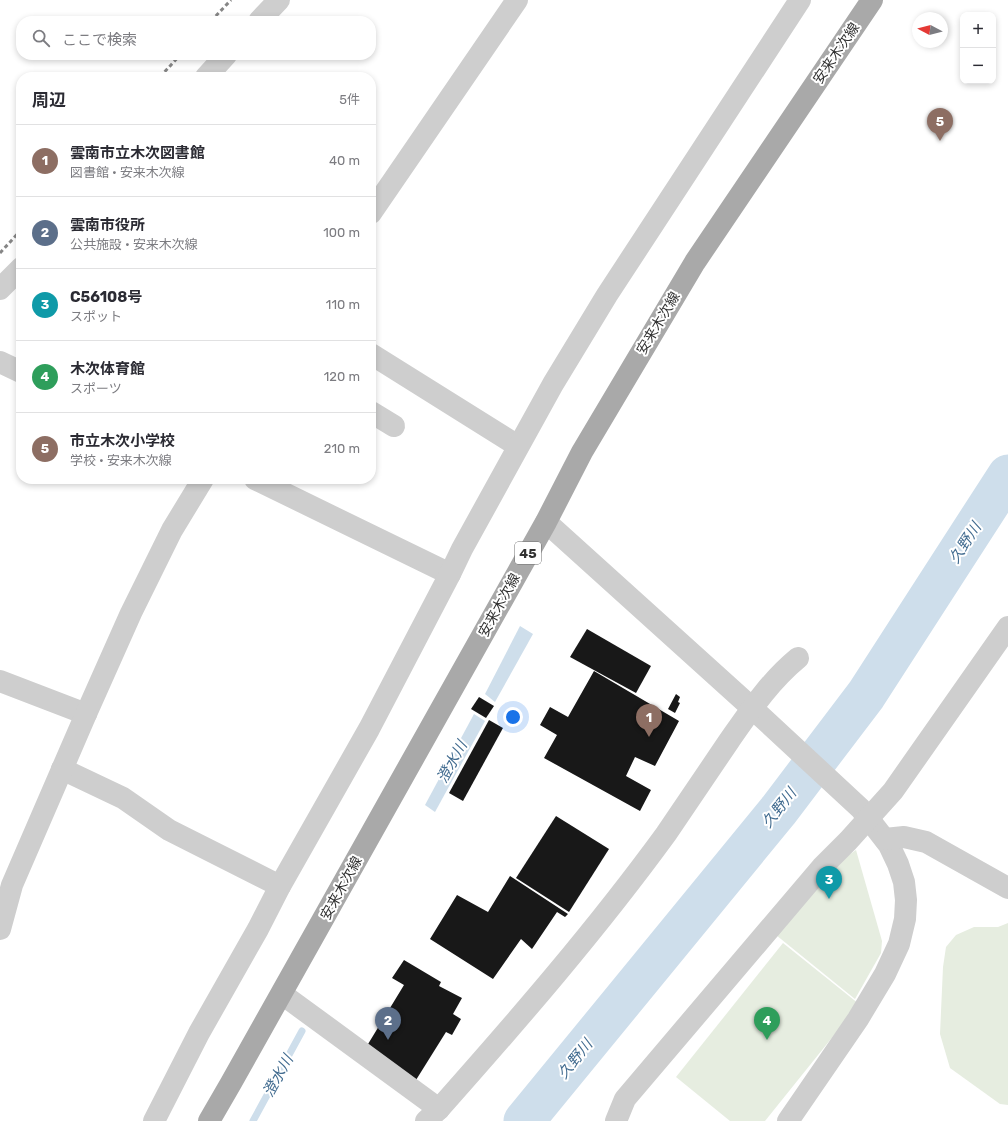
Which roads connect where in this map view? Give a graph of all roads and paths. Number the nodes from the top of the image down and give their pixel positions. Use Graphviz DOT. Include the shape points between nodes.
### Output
graph roads {
  1 [pos="279,0"];
  2 [pos="517,0"];
  3 [pos="800,0"];
  4 [pos="872,0"];
  5 [pos="264,16"];
  6 [pos="221,60"];
  7 [pos="211,72"];
  8 [pos="376,207"];
  9 [pos="16,273"];
  10 [pos="0,289"];
  11 [pos="376,357"];
  12 [pos="0,362"];
  13 [pos="16,370"];
  14 [pos="376,415"];
  15 [pos="394,426"];
  16 [pos="518,446"];
  17 [pos="200,484"];
  18 [pos="265,484"];
  19 [pos="546,522"];
  20 [pos="450,574"];
  21 [pos="1008,628"];
  22 [pos="798,658"];
  23 [pos="0,681"];
  24 [pos="756,713"];
  25 [pos="86,714"];
  26 [pos="62,769"];
  27 [pos="865,814"];
  28 [pos="885,839"];
  29 [pos="280,886"];
  30 [pos="1008,888"];
  31 [pos="0,929"];
  32 [pos="282,994"];
  33 [pos="432,1115"];
  34 [pos="154,1121"];
  35 [pos="209,1121"];
  36 [pos="616,1121"];
  37 [pos="788,1121"];
  1 -- 5 [label="street"];
  2 -- 8 [label="street"];
  3 -- 16 [label="street" via="607,295"];
  4 -- 19 [label="main road, 安来木次線 / 45" via="695,262 582,452"];
  6 -- 7 [label="street"];
  9 -- 10 [label="street"];
  11 -- 16 [label="street"];
  12 -- 13 [label="street"];
  14 -- 15 [label="street"];
  16 -- 20 [label="street"];
  17 -- 25 [label="street" via="172,530"];
  18 -- 20 [label="street"];
  19 -- 24 [label="street"];
  19 -- 32 [label="main road, 安来木次線 / 45"];
  20 -- 29 [label="street" via="369,729"];
  21 -- 27 [label="street" via="893,791"];
  22 -- 24 [label="street" via="782,672"];
  23 -- 25 [label="street"];
  24 -- 27 [label="street"];
  24 -- 33 [label="street" via="579,947"];
  25 -- 26 [label="street"];
  26 -- 29 [label="street" via="123,798 169,830"];
  26 -- 31 [label="street" via="12,885"];
  27 -- 28 [label="street"];
  27 -- 36 [label="street" via="625,1099"];
  28 -- 30 [label="street" via="904,837 926,842"];
  28 -- 37 [label="street" via="898,864 906,894 905,919 899,944 885,974 858,1019"];
  29 -- 34 [label="street"];
  32 -- 33 [label="street"];
  32 -- 35 [label="main road, 安来木次線 / 45"];
}
